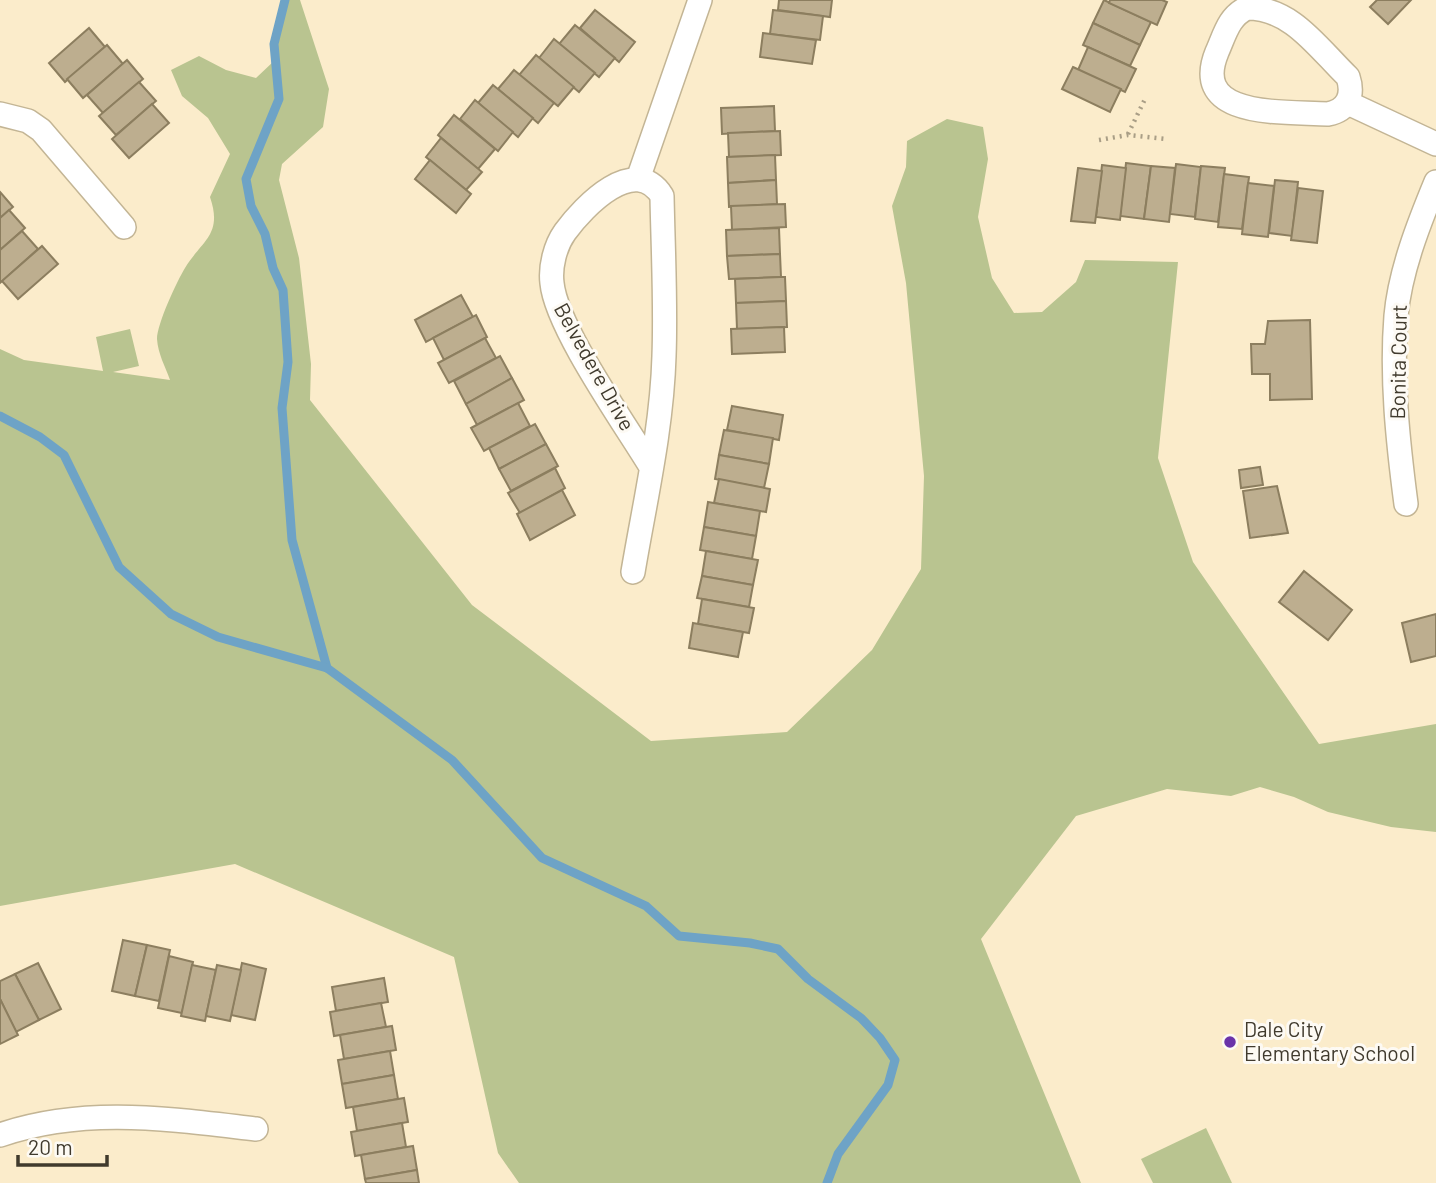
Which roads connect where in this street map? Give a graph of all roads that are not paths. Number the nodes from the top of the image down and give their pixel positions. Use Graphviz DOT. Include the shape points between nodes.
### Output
graph roads {
  1 [pos="700,0"];
  2 [pos="1348,103"];
  3 [pos="0,114"];
  4 [pos="1436,144"];
  5 [pos="638,179"];
  6 [pos="1436,182"];
  7 [pos="124,227"];
  8 [pos="650,467"];
  9 [pos="1406,504"];
  10 [pos="633,572"];
  11 [pos="256,1129"];
  12 [pos="0,1135"];
  1 -- 5 [label="street"];
  2 -- 2 [label="street" via="1352,89 1348,76 1282,14 1247,8 1231,20 1210,78 1234,105 1328,114"];
  2 -- 4 [label="street"];
  3 -- 7 [label="street" via="28,121 41,130"];
  5 -- 8 [label="street, Belvedere Drive" via="657,188 662,196 664,356"];
  5 -- 8 [label="street, Belvedere Drive" via="611,187 564,233 554,256 551,281 562,319"];
  6 -- 9 [label="street, Bonita Court" via="1396,315 1395,394"];
  8 -- 10 [label="street, Belvedere Drive"];
  11 -- 12 [label="street" via="104,1115 54,1120"];
}
